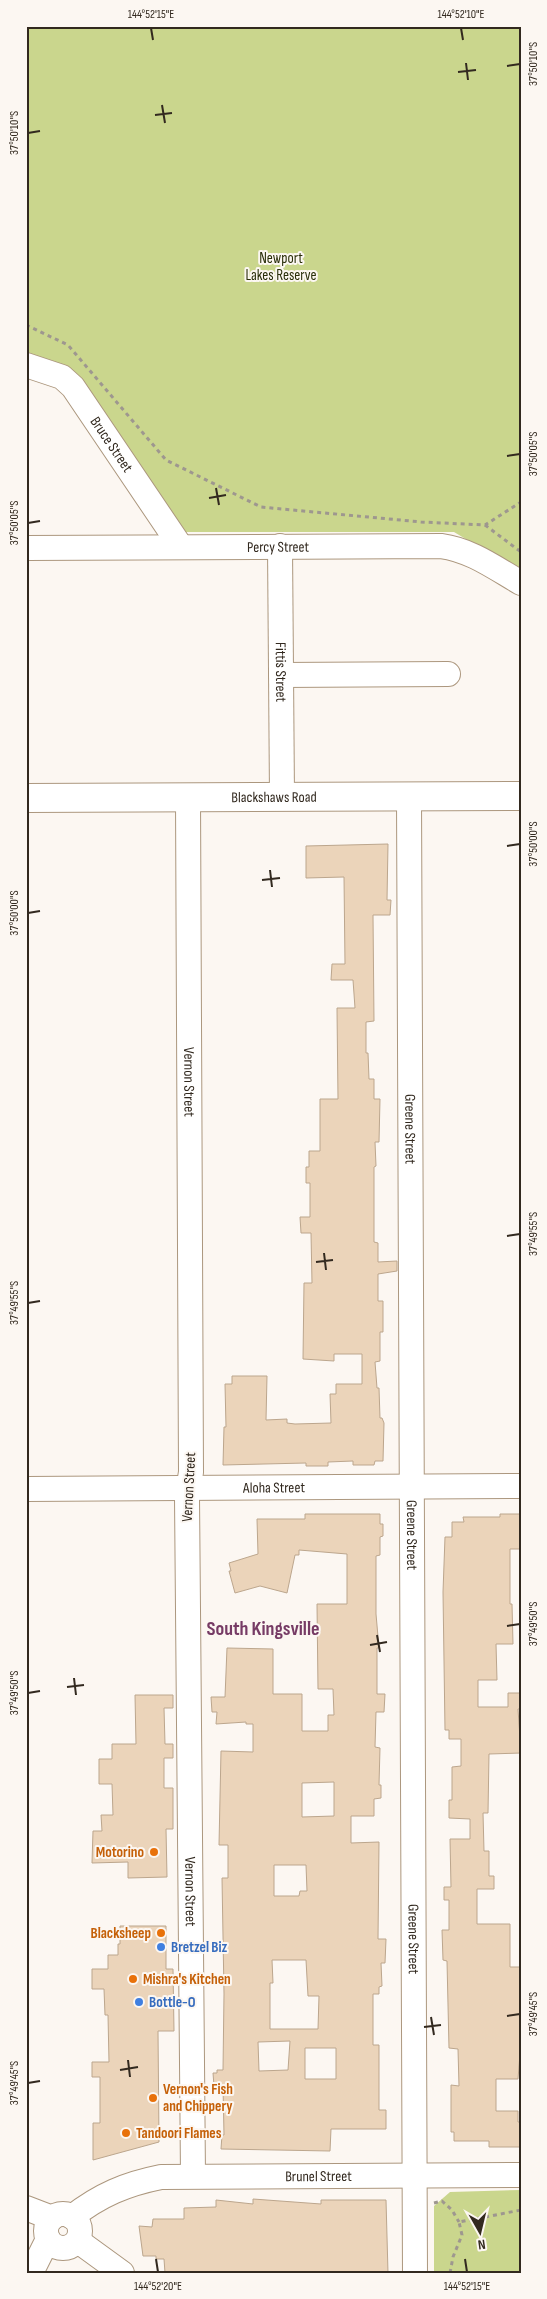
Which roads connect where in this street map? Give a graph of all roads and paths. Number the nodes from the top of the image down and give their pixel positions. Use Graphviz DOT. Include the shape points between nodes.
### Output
graph roads {
  1 [pos="26,326"];
  2 [pos="26,365"];
  3 [pos="521,502"];
  4 [pos="485,525"];
  5 [pos="280,546"];
  6 [pos="181,547"];
  7 [pos="26,548"];
  8 [pos="521,552"];
  9 [pos="521,583"];
  10 [pos="448,674"];
  11 [pos="281,675"];
  12 [pos="521,796"];
  13 [pos="282,797"];
  14 [pos="409,797"];
  15 [pos="26,798"];
  16 [pos="188,798"];
  17 [pos="412,1486"];
  18 [pos="521,1486"];
  19 [pos="188,1487"];
  20 [pos="26,1489"];
  21 [pos="415,2175"];
  22 [pos="521,2175"];
  23 [pos="193,2176"];
  24 [pos="442,2201"];
  25 [pos="28,2209"];
  26 [pos="521,2210"];
  27 [pos="459,2222"];
  28 [pos="62,2232"];
  29 [pos="32,2271"];
  30 [pos="122,2273"];
  31 [pos="415,2273"];
  32 [pos="450,2273"];
  1 -- 4 [label="path" via="68,345 166,460 261,507"];
  2 -- 6 [label="street, Bruce Street" via="62,377 74,386"];
  3 -- 4 [label="path"];
  4 -- 8 [label="path"];
  5 -- 6 [label="street, Percy Street"];
  5 -- 9 [label="street, Percy Street" via="456,548"];
  5 -- 11 [label="street, Fittis Street"];
  6 -- 7 [label="street, Percy Street"];
  10 -- 11 [label="street"];
  11 -- 13 [label="street, Fittis Street"];
  12 -- 14 [label="main road, Blackshaws Road"];
  13 -- 14 [label="main road, Blackshaws Road"];
  13 -- 16 [label="main road, Blackshaws Road"];
  14 -- 17 [label="street, Greene Street"];
  15 -- 16 [label="main road, Blackshaws Road"];
  16 -- 19 [label="street, Vernon Street" via="191,1452"];
  17 -- 18 [label="street, Aloha Street"];
  17 -- 19 [label="street, Aloha Street"];
  17 -- 21 [label="street, Greene Street"];
  19 -- 20 [label="street, Aloha Street"];
  19 -- 23 [label="street, Vernon Street"];
  21 -- 22 [label="street, Brunel Street"];
  21 -- 23 [label="street, Brunel Street"];
  21 -- 31 [label="street, Greene Street"];
  23 -- 28 [label="street, Brunel Street" via="137,2182 94,2200"];
  24 -- 27 [label="path"];
  25 -- 28 [label="street"];
  26 -- 27 [label="path"];
  27 -- 32 [label="path" via="462,2235"];
  28 -- 29 [label="street"];
  28 -- 30 [label="street"];
}
